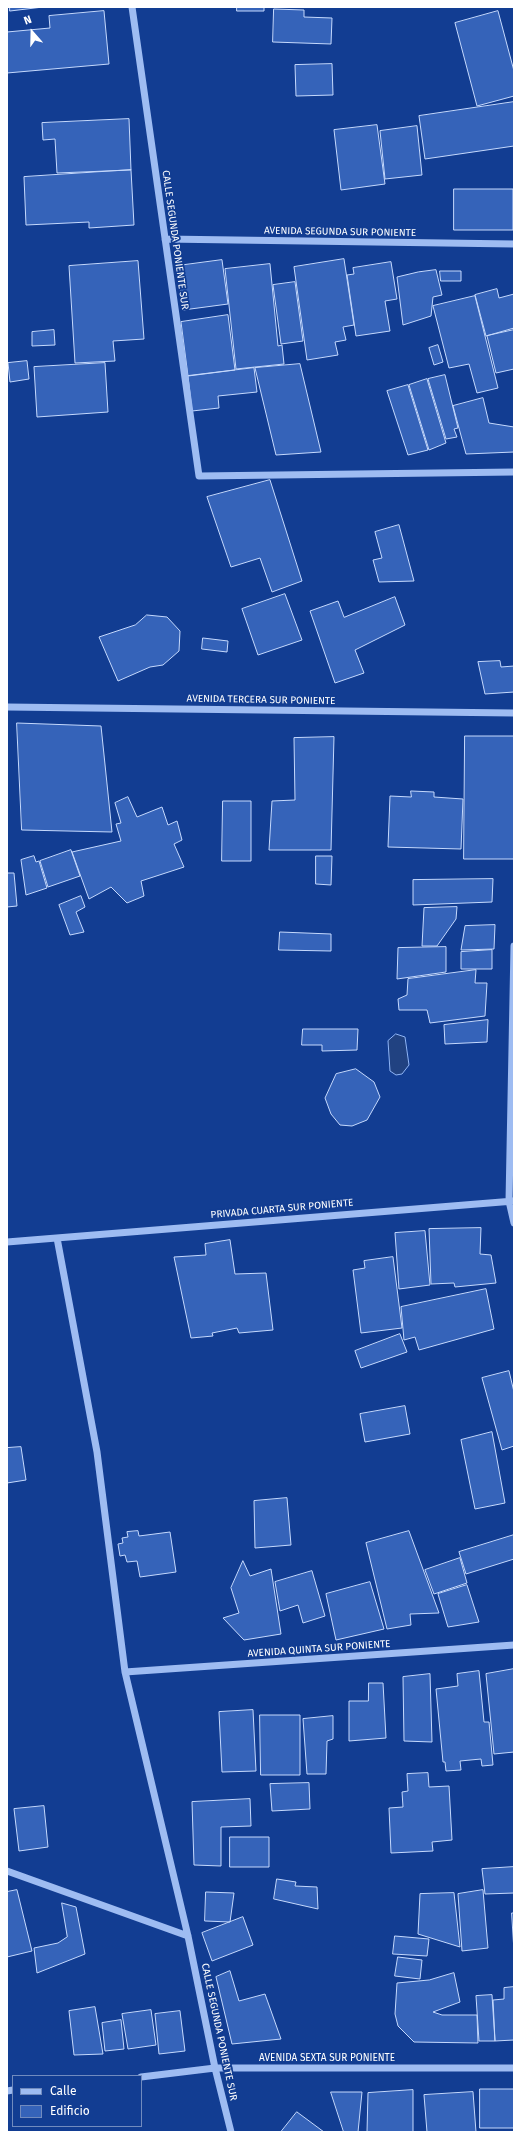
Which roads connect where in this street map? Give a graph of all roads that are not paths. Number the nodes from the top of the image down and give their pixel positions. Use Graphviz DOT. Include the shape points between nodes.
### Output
graph roads {
  1 [pos="132,7"];
  2 [pos="165,239"];
  3 [pos="514,244"];
  4 [pos="514,472"];
  5 [pos="7,707"];
  6 [pos="514,713"];
  7 [pos="514,946"];
  8 [pos="512,1201"];
  9 [pos="514,1223"];
  10 [pos="57,1238"];
  11 [pos="7,1242"];
  12 [pos="514,1645"];
  13 [pos="125,1672"];
  14 [pos="7,1871"];
  15 [pos="188,1936"];
  16 [pos="216,2068"];
  17 [pos="514,2068"];
  18 [pos="142,2076"];
  19 [pos="231,2132"];
  1 -- 2 [label="street, CALLE SEGUNDA PONIENTE SUR"];
  2 -- 3 [label="street, AVENIDA SEGUNDA SUR PONIENTE"];
  2 -- 4 [label="street, CALLE SEGUNDA PONIENTE SUR" via="199,476"];
  5 -- 6 [label="street, AVENIDA TERCERA SUR PONIENTE"];
  7 -- 8 [label="street"];
  8 -- 9 [label="street"];
  8 -- 10 [label="street, PRIVADA CUARTA SUR PONIENTE"];
  10 -- 11 [label="street, PRIVADA CUARTA SUR PONIENTE"];
  10 -- 13 [label="street, CALLE SEGUNDA PONIENTE SUR" via="97,1452"];
  12 -- 13 [label="street, AVENIDA QUINTA SUR PONIENTE"];
  13 -- 15 [label="street, CALLE SEGUNDA PONIENTE SUR"];
  14 -- 15 [label="street"];
  15 -- 16 [label="street, CALLE SEGUNDA PONIENTE SUR"];
  16 -- 17 [label="street, AVENIDA SEXTA SUR PONIENTE"];
  16 -- 18 [label="street, AVENIDA SEXTA SUR PONIENTE"];
  16 -- 19 [label="street, CALLE SEGUNDA PONIENTE SUR"];
}
